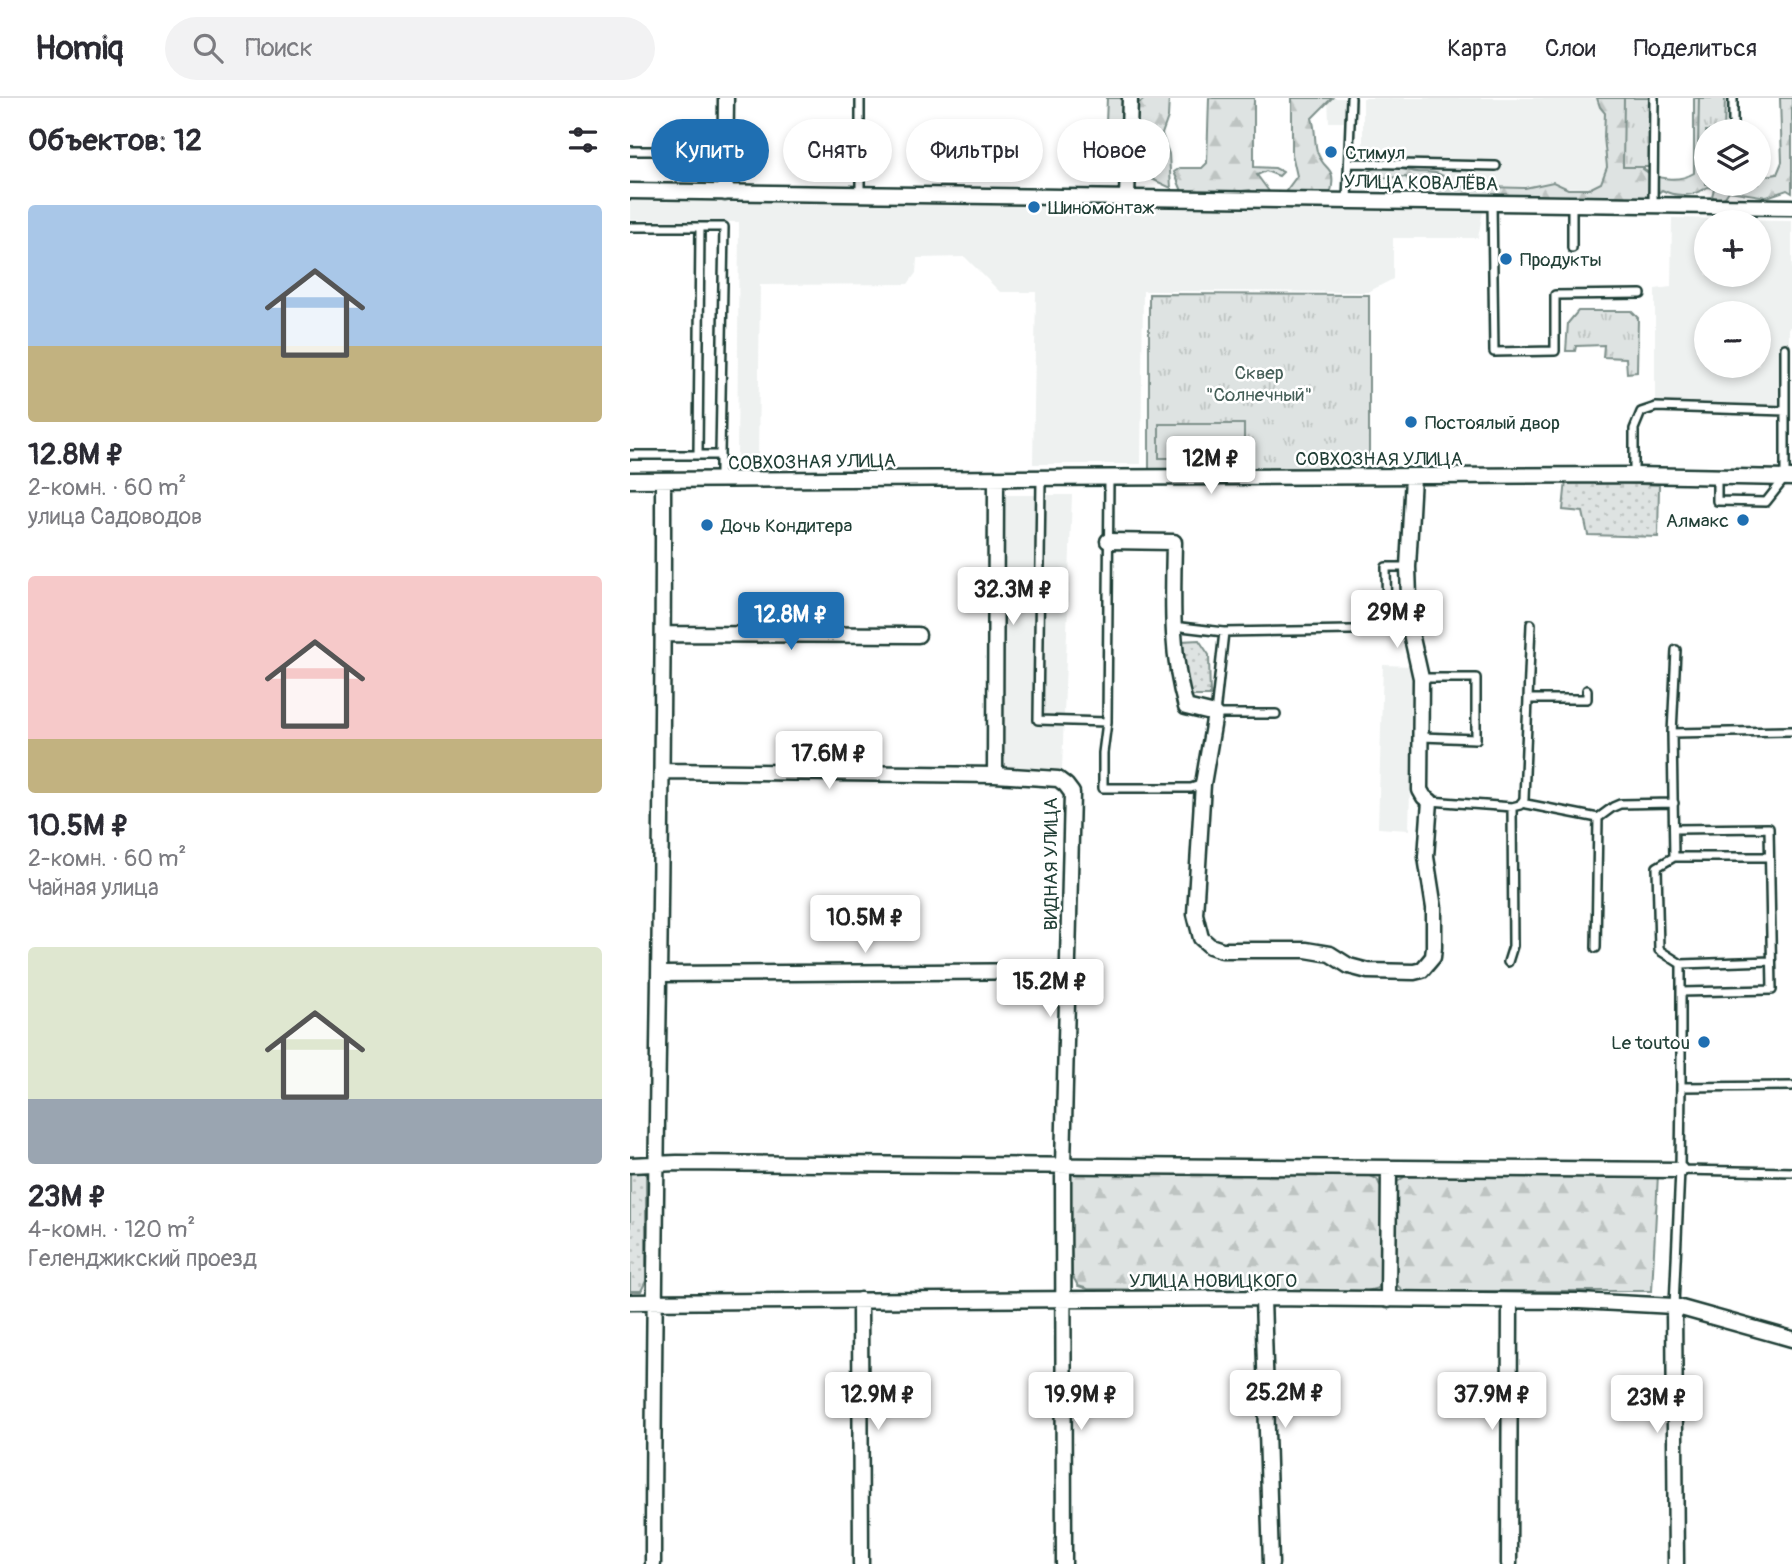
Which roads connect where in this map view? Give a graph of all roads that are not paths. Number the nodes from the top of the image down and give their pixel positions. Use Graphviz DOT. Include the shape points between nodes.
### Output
graph roads {
  1 [pos="726,98"];
  2 [pos="860,98"];
  3 [pos="1130,98"];
  4 [pos="1351,98"];
  5 [pos="1654,98"];
  6 [pos="1733,98"];
  7 [pos="726,119"];
  8 [pos="1732,119"];
  9 [pos="630,151"];
  10 [pos="651,151"];
  11 [pos="1350,163"];
  12 [pos="1496,166"];
  13 [pos="725,182"];
  14 [pos="630,191"];
  15 [pos="725,193"];
  16 [pos="860,195"];
  17 [pos="1127,198"];
  18 [pos="1347,200"];
  19 [pos="1492,202"];
  20 [pos="1572,204"];
  21 [pos="1653,205"];
  22 [pos="1792,207"];
  23 [pos="630,227"];
  24 [pos="700,227"];
  25 [pos="1572,248"];
  26 [pos="1641,294"];
  27 [pos="1785,348"];
  28 [pos="1785,411"];
  29 [pos="630,455"];
  30 [pos="698,455"];
  31 [pos="720,455"];
  32 [pos="1634,475"];
  33 [pos="1717,477"];
  34 [pos="1413,478"];
  35 [pos="1789,478"];
  36 [pos="996,479"];
  37 [pos="1109,479"];
  38 [pos="630,480"];
  39 [pos="1041,480"];
  40 [pos="663,481"];
  41 [pos="720,481"];
  42 [pos="1108,541"];
  43 [pos="1408,567"];
  44 [pos="1531,624"];
  45 [pos="1172,626"];
  46 [pos="1387,629"];
  47 [pos="1410,629"];
  48 [pos="1224,632"];
  49 [pos="665,634"];
  50 [pos="918,635"];
  51 [pos="1676,650"];
  52 [pos="1421,678"];
  53 [pos="1587,690"];
  54 [pos="1529,699"];
  55 [pos="1215,714"];
  56 [pos="1276,714"];
  57 [pos="1107,722"];
  58 [pos="1792,731"];
  59 [pos="1672,733"];
  60 [pos="1420,737"];
  61 [pos="663,771"];
  62 [pos="995,775"];
  63 [pos="1203,784"];
  64 [pos="1430,801"];
  65 [pos="1521,803"];
  66 [pos="1674,803"];
  67 [pos="1512,807"];
  68 [pos="1598,818"];
  69 [pos="1674,829"];
  70 [pos="1674,857"];
  71 [pos="1769,857"];
  72 [pos="1596,948"];
  73 [pos="1771,961"];
  74 [pos="1508,962"];
  75 [pos="1681,964"];
  76 [pos="1069,971"];
  77 [pos="661,974"];
  78 [pos="1681,992"];
  79 [pos="1681,1082"];
  80 [pos="1792,1086"];
  81 [pos="656,1164"];
  82 [pos="630,1165"];
  83 [pos="1063,1166"];
  84 [pos="1389,1168"];
  85 [pos="1680,1170"];
  86 [pos="1792,1172"];
  87 [pos="1263,1298"];
  88 [pos="860,1300"];
  89 [pos="1064,1300"];
  90 [pos="1388,1300"];
  91 [pos="1510,1301"];
  92 [pos="630,1302"];
  93 [pos="653,1302"];
  94 [pos="1674,1306"];
  95 [pos="1792,1339"];
  96 [pos="653,1564"];
  97 [pos="861,1564"];
  98 [pos="1064,1564"];
  99 [pos="1271,1564"];
  100 [pos="1509,1564"];
  101 [pos="1676,1564"];
  1 -- 7 [label="street"];
  2 -- 16 [label="lane"];
  3 -- 17 [label="street"];
  4 -- 11 [label="lane"];
  5 -- 21 [label="lane"];
  6 -- 8 [label="lane"];
  9 -- 10 [label="lane"];
  11 -- 12 [label="lane"];
  11 -- 18 [label="lane"];
  13 -- 15 [label="street"];
  14 -- 15 [label="street, УЛИЦА КОВАЛЁВА"];
  15 -- 16 [label="street, УЛИЦА КОВАЛЁВА"];
  16 -- 17 [label="street, УЛИЦА КОВАЛЁВА"];
  17 -- 18 [label="street, УЛИЦА КОВАЛЁВА"];
  18 -- 19 [label="street, УЛИЦА КОВАЛЁВА"];
  19 -- 20 [label="street, УЛИЦА КОВАЛЁВА"];
  19 -- 26 [label="lane" via="1494,352 1556,351 1555,295"];
  20 -- 21 [label="street, УЛИЦА КОВАЛЁВА"];
  20 -- 25 [label="lane"];
  21 -- 22 [label="street, УЛИЦА КОВАЛЁВА"];
  23 -- 24 [label="lane"];
  24 -- 30 [label="lane"];
  24 -- 31 [label="lane" via="724,226"];
  27 -- 28 [label="lane"];
  28 -- 32 [label="lane" via="1656,407 1641,412 1634,429"];
  28 -- 35 [label="lane"];
  29 -- 30 [label="lane"];
  30 -- 31 [label="lane"];
  31 -- 41 [label="lane"];
  32 -- 33 [label="street, СОВХОЗНАЯ УЛИЦА"];
  32 -- 34 [label="street, СОВХОЗНАЯ УЛИЦА"];
  33 -- 35 [label="street, СОВХОЗНАЯ УЛИЦА"];
  33 -- 35 [label="lane" via="1717,501 1766,502"];
  34 -- 37 [label="street, СОВХОЗНАЯ УЛИЦА"];
  34 -- 43 [label="street"];
  36 -- 39 [label="street, СОВХОЗНАЯ УЛИЦА"];
  36 -- 41 [label="street, СОВХОЗНАЯ УЛИЦА"];
  36 -- 62 [label="street"];
  37 -- 39 [label="street, СОВХОЗНАЯ УЛИЦА"];
  37 -- 42 [label="lane"];
  38 -- 40 [label="street, СОВХОЗНАЯ УЛИЦА"];
  39 -- 57 [label="lane" via="1038,720"];
  40 -- 41 [label="street, СОВХОЗНАЯ УЛИЦА"];
  40 -- 49 [label="street"];
  42 -- 45 [label="street" via="1174,542"];
  42 -- 57 [label="lane"];
  43 -- 46 [label="lane" via="1386,567"];
  43 -- 47 [label="street"];
  44 -- 54 [label="lane"];
  45 -- 48 [label="lane"];
  45 -- 55 [label="street" via="1186,707"];
  46 -- 47 [label="lane"];
  46 -- 48 [label="lane"];
  47 -- 52 [label="street"];
  48 -- 55 [label="lane"];
  49 -- 50 [label="street"];
  49 -- 61 [label="street"];
  51 -- 59 [label="lane"];
  52 -- 60 [label="street"];
  52 -- 60 [label="lane" via="1476,678 1476,739"];
  53 -- 54 [label="lane" via="1587,699"];
  54 -- 65 [label="lane" via="1526,792"];
  55 -- 56 [label="lane"];
  55 -- 63 [label="street"];
  57 -- 63 [label="lane" via="1103,788 1191,788"];
  58 -- 59 [label="lane"];
  59 -- 66 [label="lane"];
  60 -- 64 [label="street" via="1420,790"];
  61 -- 62 [label="street, ВИДНАЯ УЛИЦА"];
  61 -- 77 [label="street"];
  62 -- 76 [label="street, ВИДНАЯ УЛИЦА" via="1058,779 1072,793"];
  63 -- 64 [label="street" via="1195,914 1201,938 1222,950 1330,954 1368,971 1414,972 1433,957 1434,908 1426,856"];
  64 -- 67 [label="lane"];
  65 -- 67 [label="lane"];
  65 -- 68 [label="lane"];
  66 -- 68 [label="lane" via="1620,804"];
  66 -- 69 [label="lane"];
  67 -- 74 [label="lane" via="1513,946"];
  68 -- 72 [label="lane"];
  69 -- 70 [label="lane"];
  69 -- 71 [label="lane" via="1769,828"];
  70 -- 71 [label="lane"];
  70 -- 75 [label="lane" via="1657,867 1659,950"];
  71 -- 73 [label="lane"];
  73 -- 75 [label="lane"];
  73 -- 78 [label="lane" via="1772,990"];
  75 -- 78 [label="lane"];
  76 -- 77 [label="street"];
  76 -- 83 [label="street, ВИДНАЯ УЛИЦА"];
  77 -- 81 [label="street"];
  78 -- 79 [label="lane"];
  79 -- 80 [label="lane" via="1681,1087"];
  79 -- 85 [label="lane"];
  81 -- 82 [label="street"];
  81 -- 83 [label="street"];
  81 -- 93 [label="street"];
  83 -- 84 [label="street"];
  83 -- 89 [label="street, ВИДНАЯ УЛИЦА"];
  84 -- 85 [label="street"];
  84 -- 90 [label="street"];
  85 -- 86 [label="lane"];
  85 -- 94 [label="lane"];
  87 -- 89 [label="street, УЛИЦА НОВИЦКОГО"];
  87 -- 90 [label="street, УЛИЦА НОВИЦКОГО"];
  87 -- 99 [label="street"];
  88 -- 89 [label="street, УЛИЦА НОВИЦКОГО"];
  88 -- 93 [label="street, УЛИЦА НОВИЦКОГО"];
  88 -- 97 [label="street"];
  89 -- 98 [label="street, ВИДНАЯ УЛИЦА"];
  90 -- 91 [label="street, УЛИЦА НОВИЦКОГО"];
  91 -- 94 [label="street, УЛИЦА НОВИЦКОГО"];
  91 -- 100 [label="street"];
  92 -- 93 [label="street, УЛИЦА НОВИЦКОГО"];
  93 -- 96 [label="street"];
  94 -- 95 [label="street, УЛИЦА НОВИЦКОГО"];
  94 -- 101 [label="street"];
}
